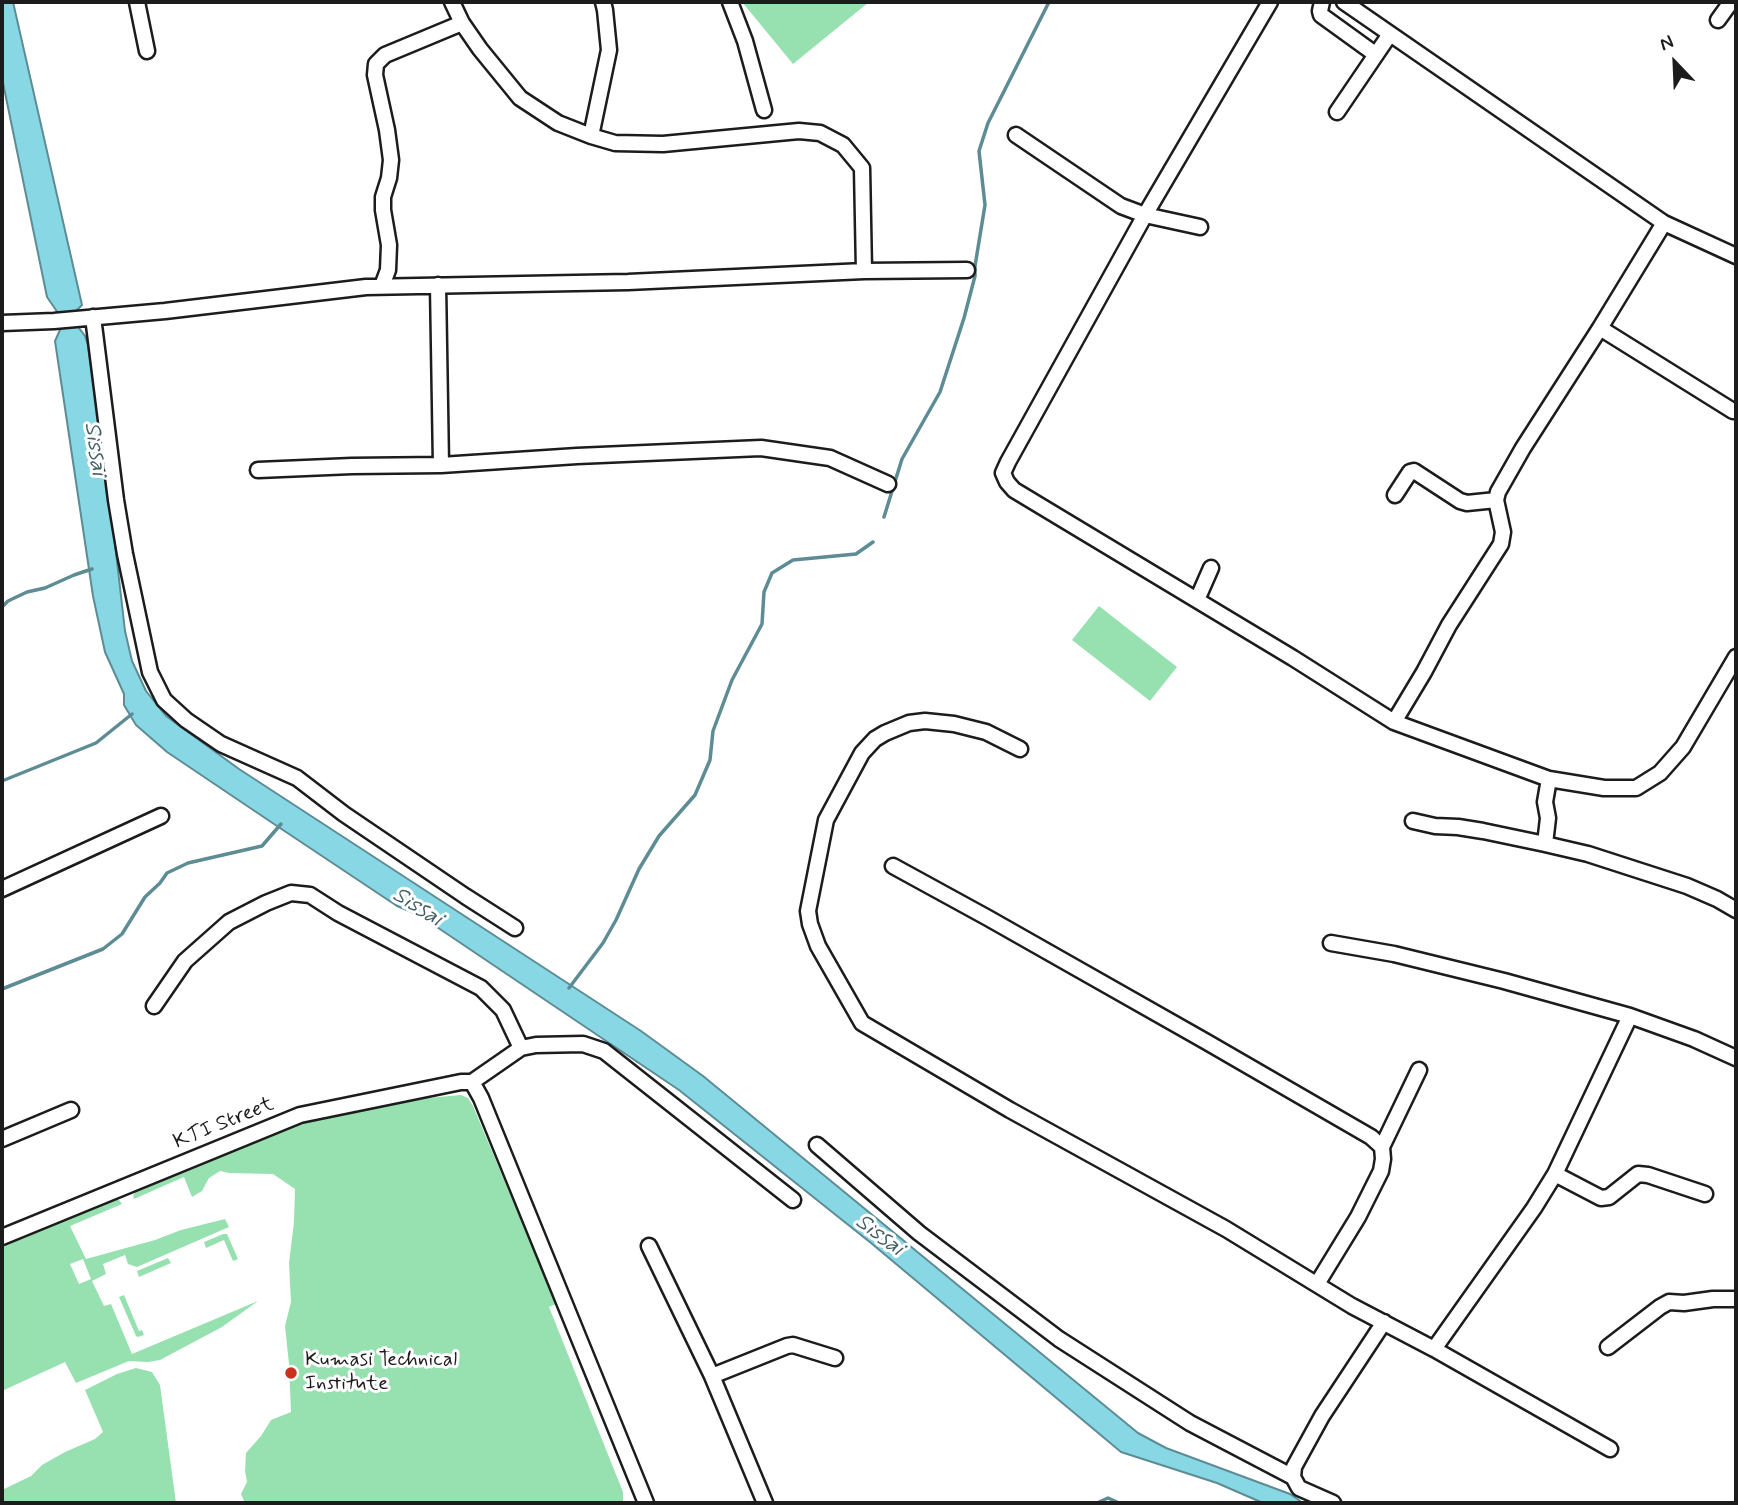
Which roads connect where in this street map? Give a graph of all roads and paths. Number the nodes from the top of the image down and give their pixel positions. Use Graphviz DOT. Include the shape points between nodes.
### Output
graph roads {
  1 [pos="137,2"];
  2 [pos="452,2"];
  3 [pos="603,2"];
  4 [pos="730,2"];
  5 [pos="1270,2"];
  6 [pos="1322,2"];
  7 [pos="1344,2"];
  8 [pos="1731,2"];
  9 [pos="1718,20"];
  10 [pos="462,23"];
  11 [pos="1390,34"];
  12 [pos="147,51"];
  13 [pos="1375,54"];
  14 [pos="764,110"];
  15 [pos="1337,112"];
  16 [pos="1016,135"];
  17 [pos="591,136"];
  18 [pos="1145,215"];
  19 [pos="1664,223"];
  20 [pos="1200,227"];
  21 [pos="1736,256"];
  22 [pos="967,270"];
  23 [pos="864,271"];
  24 [pos="438,285"];
  25 [pos="382,286"];
  26 [pos="90,317"];
  27 [pos="2,323"];
  28 [pos="1600,328"];
  29 [pos="1733,411"];
  30 [pos="441,465"];
  31 [pos="258,470"];
  32 [pos="888,484"];
  33 [pos="1395,495"];
  34 [pos="1496,500"];
  35 [pos="1211,568"];
  36 [pos="1197,600"];
  37 [pos="1736,657"];
  38 [pos="1394,722"];
  39 [pos="1020,749"];
  40 [pos="1549,779"];
  41 [pos="161,816"];
  42 [pos="1413,821"];
  43 [pos="1545,844"];
  44 [pos="893,866"];
  45 [pos="2,889"];
  46 [pos="1736,910"];
  47 [pos="515,928"];
  48 [pos="1331,943"];
  49 [pos="154,1006"];
  50 [pos="1630,1016"];
  51 [pos="521,1048"];
  52 [pos="1736,1058"];
  53 [pos="1419,1070"];
  54 [pos="472,1082"];
  55 [pos="71,1110"];
  56 [pos="2,1139"];
  57 [pos="817,1145"];
  58 [pos="1382,1147"];
  59 [pos="1555,1174"];
  60 [pos="1705,1194"];
  61 [pos="793,1200"];
  62 [pos="2,1237"];
  63 [pos="649,1246"];
  64 [pos="1317,1284"];
  65 [pos="1736,1299"];
  66 [pos="1384,1322"];
  67 [pos="1608,1347"];
  68 [pos="1434,1349"];
  69 [pos="835,1358"];
  70 [pos="712,1376"];
  71 [pos="1610,1449"];
  72 [pos="1293,1477"];
  73 [pos="646,1503"];
  74 [pos="765,1503"];
  75 [pos="1333,1503"];
  1 -- 12 [label="street"];
  2 -- 10 [label="street"];
  3 -- 17 [label="street" via="609,50"];
  4 -- 14 [label="street"];
  5 -- 18 [label="street"];
  6 -- 13 [label="street" via="1321,15"];
  7 -- 11 [label="street"];
  8 -- 9 [label="street"];
  10 -- 17 [label="street" via="520,98 558,123"];
  10 -- 25 [label="street" via="385,55 376,64 391,160 383,197 388,270"];
  11 -- 13 [label="street"];
  11 -- 19 [label="street"];
  13 -- 15 [label="street"];
  16 -- 18 [label="street" via="1121,206"];
  17 -- 23 [label="street" via="615,143 663,144 820,133 843,145 862,168"];
  18 -- 20 [label="street"];
  18 -- 36 [label="street" via="1003,473 1014,490"];
  19 -- 21 [label="street"];
  19 -- 28 [label="street"];
  22 -- 23 [label="street"];
  23 -- 24 [label="street"];
  24 -- 25 [label="street"];
  24 -- 30 [label="street"];
  25 -- 26 [label="street"];
  26 -- 27 [label="street"];
  26 -- 47 [label="street" via="125,554 150,672 164,700 221,744 297,778"];
  28 -- 29 [label="street"];
  28 -- 34 [label="street" via="1522,448"];
  30 -- 31 [label="street"];
  30 -- 32 [label="street" via="761,448 830,458"];
  33 -- 34 [label="street" via="1414,471 1467,503"];
  34 -- 38 [label="street" via="1501,544"];
  35 -- 36 [label="street"];
  36 -- 38 [label="street"];
  37 -- 40 [label="street" via="1683,747 1660,773 1636,788"];
  38 -- 40 [label="street"];
  39 -- 64 [label="street" via="986,732 925,721 909,723 875,739 862,753 826,820 808,911 818,946 867,1027"];
  40 -- 43 [label="street"];
  41 -- 45 [label="street"];
  42 -- 43 [label="street"];
  43 -- 46 [label="street" via="1687,886"];
  44 -- 58 [label="street" via="1205,1041"];
  48 -- 50 [label="street" via="1394,954"];
  49 -- 51 [label="street" via="185,961 229,922 291,893 310,895 481,988 503,1010"];
  50 -- 52 [label="street"];
  50 -- 59 [label="street"];
  51 -- 54 [label="street"];
  51 -- 61 [label="street" via="583,1044 604,1051"];
  53 -- 58 [label="street"];
  54 -- 62 [label="street, KTI Street" via="300,1115"];
  54 -- 73 [label="street"];
  55 -- 56 [label="street"];
  57 -- 72 [label="street" via="919,1233 1059,1339 1190,1423"];
  58 -- 64 [label="street" via="1381,1171"];
  59 -- 60 [label="street" via="1601,1198 1609,1197 1638,1174"];
  59 -- 68 [label="street"];
  63 -- 70 [label="street"];
  64 -- 66 [label="street"];
  65 -- 67 [label="street" via="1669,1303"];
  66 -- 68 [label="street"];
  66 -- 72 [label="street" via="1322,1416"];
  68 -- 71 [label="street"];
  69 -- 70 [label="street" via="793,1345"];
  70 -- 74 [label="street"];
  72 -- 75 [label="street" via="1299,1488"];
}
